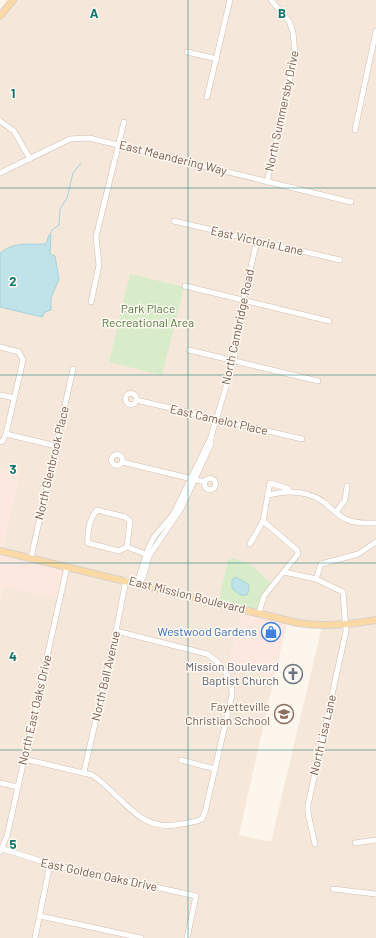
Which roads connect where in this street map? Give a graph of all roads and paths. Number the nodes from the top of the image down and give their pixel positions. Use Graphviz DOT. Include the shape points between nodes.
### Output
graph roads {
  1 [pos="13,0"];
  2 [pos="230,0"];
  3 [pos="271,0"];
  4 [pos="0,16"];
  5 [pos="376,31"];
  6 [pos="187,52"];
  7 [pos="217,59"];
  8 [pos="208,97"];
  9 [pos="0,122"];
  10 [pos="124,122"];
  11 [pos="356,130"];
  12 [pos="118,145"];
  13 [pos="30,159"];
  14 [pos="0,173"];
  15 [pos="267,182"];
  16 [pos="351,202"];
  17 [pos="174,221"];
  18 [pos="257,240"];
  19 [pos="340,260"];
  20 [pos="184,286"];
  21 [pos="243,300"];
  22 [pos="90,302"];
  23 [pos="329,321"];
  24 [pos="0,346"];
  25 [pos="189,350"];
  26 [pos="234,360"];
  27 [pos="73,369"];
  28 [pos="318,381"];
  29 [pos="0,395"];
  30 [pos="14,398"];
  31 [pos="136,400"];
  32 [pos="217,419"];
  33 [pos="6,434"];
  34 [pos="302,439"];
  35 [pos="0,442"];
  36 [pos="56,446"];
  37 [pos="122,462"];
  38 [pos="193,480"];
  39 [pos="205,482"];
  40 [pos="347,486"];
  41 [pos="292,491"];
  42 [pos="268,495"];
  43 [pos="336,512"];
  44 [pos="263,521"];
  45 [pos="376,523"];
  46 [pos="376,542"];
  47 [pos="250,544"];
  48 [pos="127,547"];
  49 [pos="0,551"];
  50 [pos="148,555"];
  51 [pos="30,558"];
  52 [pos="67,566"];
  53 [pos="284,572"];
  54 [pos="316,578"];
  55 [pos="126,580"];
  56 [pos="139,583"];
  57 [pos="259,613"];
  58 [pos="376,620"];
  59 [pos="347,625"];
  60 [pos="116,631"];
  61 [pos="24,759"];
  62 [pos="181,760"];
  63 [pos="215,769"];
  64 [pos="84,772"];
  65 [pos="0,783"];
  66 [pos="18,787"];
  67 [pos="376,834"];
  68 [pos="376,840"];
  69 [pos="355,843"];
  70 [pos="315,844"];
  71 [pos="1,850"];
  72 [pos="50,864"];
  73 [pos="333,889"];
  74 [pos="376,894"];
  75 [pos="40,916"];
  76 [pos="35,938"];
  77 [pos="141,938"];
  78 [pos="187,938"];
  1 -- 4 [label="main road"];
  2 -- 7 [label="street"];
  3 -- 15 [label="street, North Summersby Drive" via="289,21 293,32 295,55"];
  5 -- 11 [label="street"];
  6 -- 7 [label="street"];
  7 -- 8 [label="street"];
  9 -- 13 [label="street" via="14,130"];
  10 -- 12 [label="street"];
  12 -- 13 [label="street, East Meandering Way" via="89,138 70,140"];
  12 -- 15 [label="street, East Meandering Way"];
  12 -- 22 [label="street" via="96,237 99,265"];
  13 -- 14 [label="street, East Meandering Way"];
  15 -- 16 [label="street, East Meandering Way"];
  17 -- 18 [label="street, East Victoria Lane"];
  18 -- 19 [label="street, East Victoria Lane"];
  18 -- 21 [label="street, North Cambridge Road"];
  20 -- 21 [label="street"];
  21 -- 23 [label="street"];
  21 -- 26 [label="street, North Cambridge Road"];
  24 -- 30 [label="street" via="16,350 23,360"];
  25 -- 26 [label="street"];
  26 -- 28 [label="street"];
  26 -- 32 [label="street, North Cambridge Road"];
  27 -- 36 [label="street, North Glenbrook Place"];
  29 -- 30 [label="street"];
  30 -- 33 [label="street"];
  31 -- 32 [label="street, East Camelot Place"];
  32 -- 34 [label="street, East Camelot Place"];
  32 -- 38 [label="street, North Cambridge Road" via="211,444"];
  33 -- 35 [label="street"];
  33 -- 36 [label="street"];
  36 -- 51 [label="street, North Glenbrook Place"];
  37 -- 38 [label="street"];
  38 -- 39 [label="street"];
  38 -- 50 [label="street, North Cambridge Road" via="182,507"];
  40 -- 43 [label="street" via="345,500"];
  41 -- 42 [label="street"];
  41 -- 42 [label="street" via="270,483"];
  41 -- 43 [label="street" via="319,499"];
  42 -- 44 [label="street"];
  43 -- 45 [label="street" via="352,522"];
  44 -- 47 [label="street"];
  44 -- 53 [label="street" via="298,552"];
  46 -- 54 [label="street" via="358,554 321,564"];
  48 -- 48 [label="street" via="119,551 88,543 87,535 92,515 97,510 125,517 130,521"];
  48 -- 50 [label="street"];
  49 -- 51 [label="main road, East Mission Boulevard"];
  50 -- 56 [label="street, North Cambridge Road" via="143,578"];
  51 -- 52 [label="main road, East Mission Boulevard"];
  52 -- 55 [label="main road, East Mission Boulevard"];
  52 -- 61 [label="street, North East Oaks Drive"];
  53 -- 54 [label="street"];
  53 -- 57 [label="street" via="264,596"];
  54 -- 59 [label="street, North Lisa Lane" via="343,592"];
  55 -- 56 [label="main road, East Mission Boulevard"];
  55 -- 60 [label="street, North Ball Avenue"];
  56 -- 57 [label="main road, East Mission Boulevard"];
  57 -- 59 [label="main road, East Mission Boulevard" via="308,624"];
  58 -- 59 [label="main road, East Mission Boulevard"];
  59 -- 70 [label="street, North Lisa Lane" via="308,805"];
  60 -- 63 [label="street" via="207,654 221,666 230,679 232,690"];
  60 -- 64 [label="street, North Ball Avenue"];
  61 -- 64 [label="street"];
  61 -- 66 [label="street, North East Oaks Drive"];
  62 -- 63 [label="street"];
  63 -- 64 [label="street" via="204,815 199,820 170,827 158,825 128,808 99,780"];
  65 -- 66 [label="street"];
  66 -- 71 [label="street, North East Oaks Drive"];
  67 -- 68 [label="street"];
  68 -- 69 [label="street"];
  71 -- 72 [label="street, East Golden Oaks Drive"];
  72 -- 75 [label="street"];
  72 -- 78 [label="street, East Golden Oaks Drive" via="196,896"];
  73 -- 74 [label="street"];
  75 -- 76 [label="street"];
  75 -- 77 [label="street"];
}
